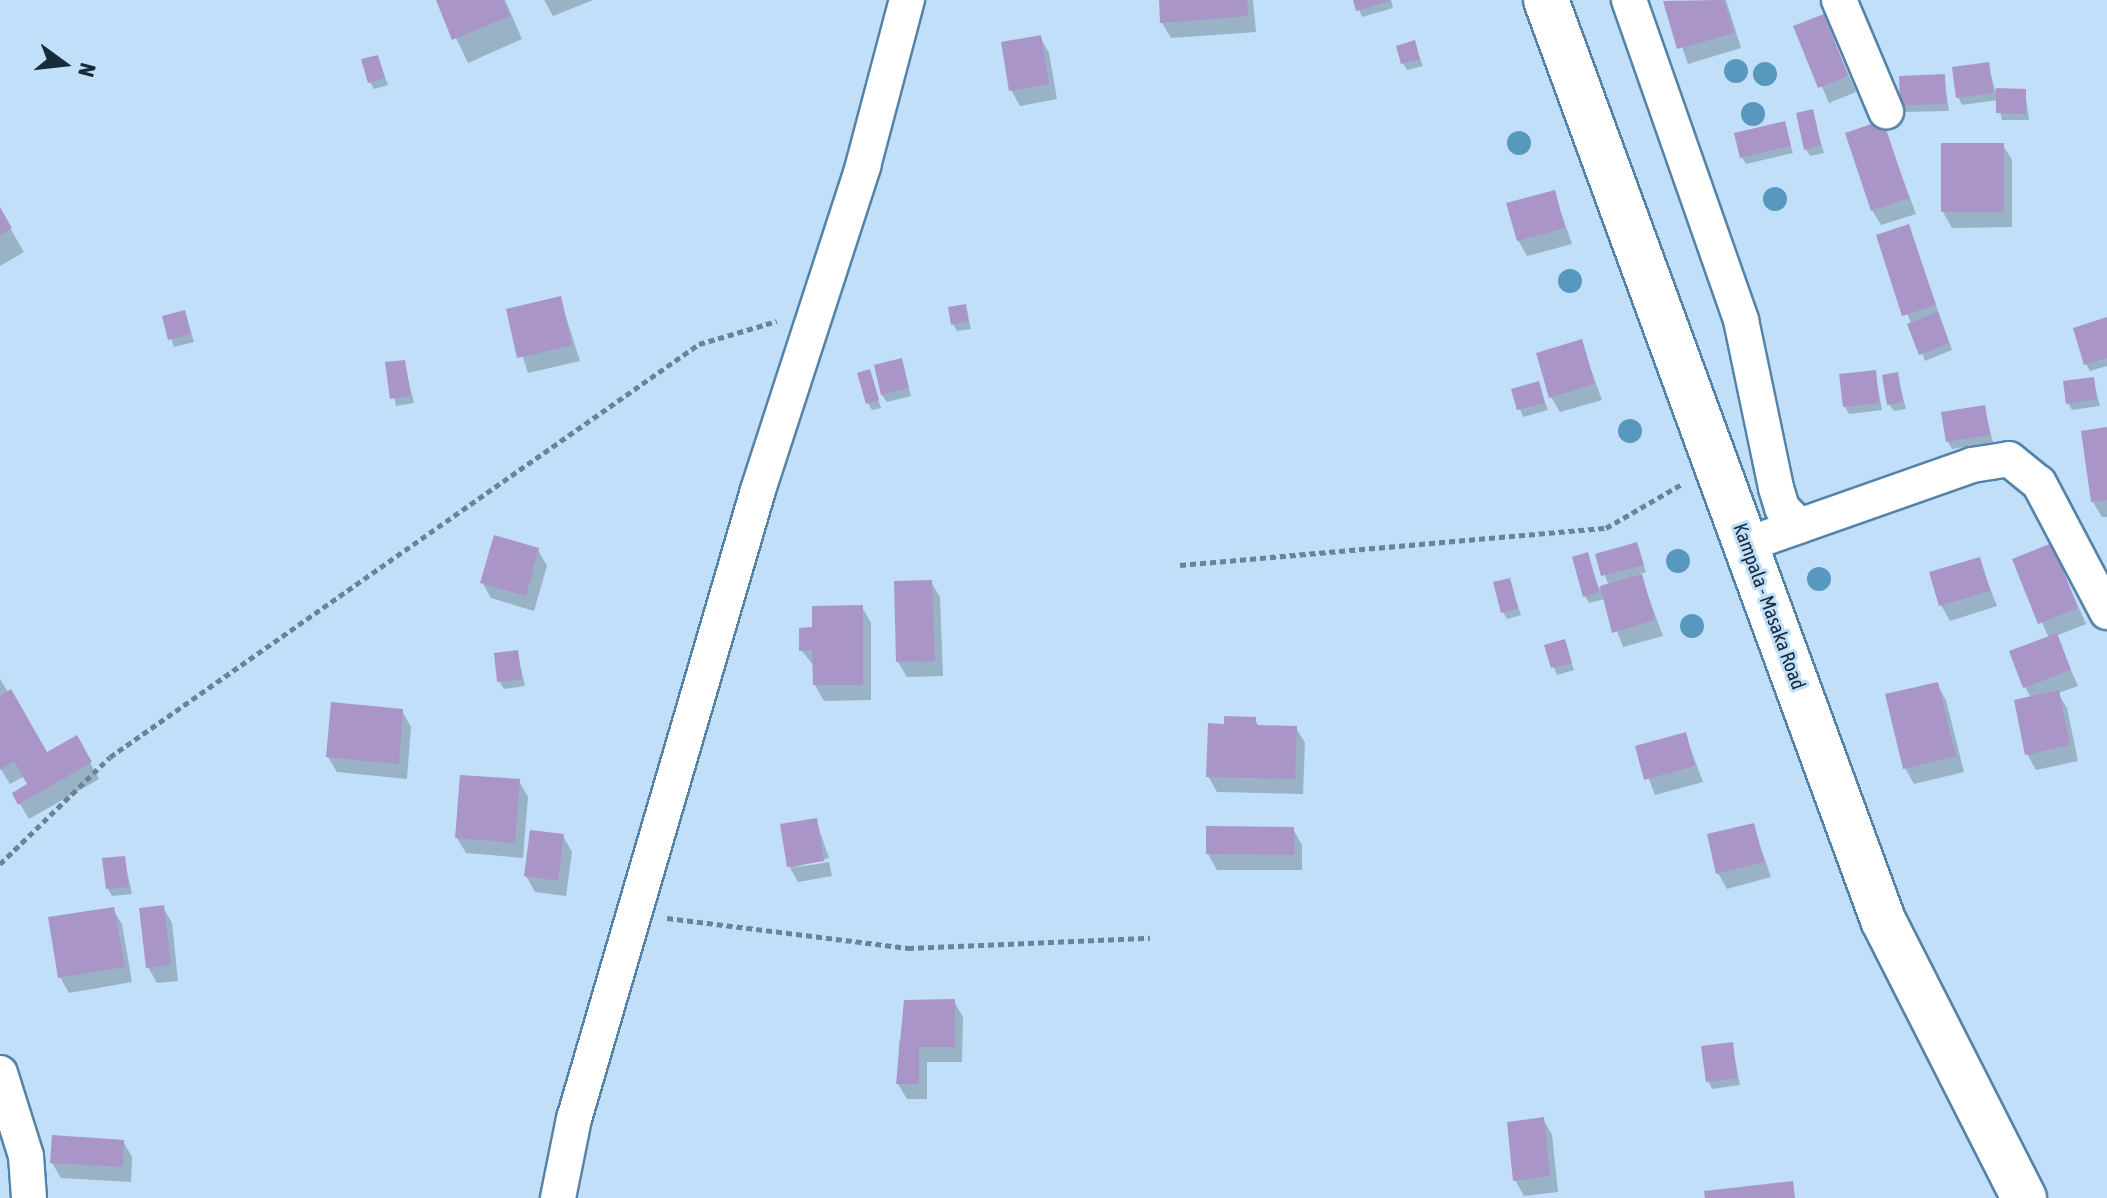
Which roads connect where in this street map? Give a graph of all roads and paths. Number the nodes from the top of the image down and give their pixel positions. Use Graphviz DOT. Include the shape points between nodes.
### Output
graph roads {
  1 [pos="907,0"];
  2 [pos="1546,0"];
  3 [pos="1629,0"];
  4 [pos="1839,0"];
  5 [pos="1886,111"];
  6 [pos="816,310"];
  7 [pos="1716,461"];
  8 [pos="1800,526"];
  9 [pos="1748,544"];
  10 [pos="1180,565"];
  11 [pos="2107,612"];
  12 [pos="0,864"];
  13 [pos="634,914"];
  14 [pos="1150,938"];
  15 [pos="0,1073"];
  16 [pos="29,1198"];
  17 [pos="558,1198"];
  18 [pos="2024,1198"];
  1 -- 6 [label="street" via="863,166"];
  2 -- 7 [label="main road, Kampala - Masaka Road"];
  3 -- 8 [label="street" via="1741,320 1782,508"];
  4 -- 5 [label="street"];
  6 -- 12 [label="path" via="699,344 110,757"];
  6 -- 13 [label="street"];
  7 -- 9 [label="main road, Kampala - Masaka Road"];
  7 -- 10 [label="path" via="1606,528"];
  8 -- 9 [label="street"];
  8 -- 11 [label="street" via="1972,465 2009,459 2039,483"];
  9 -- 18 [label="main road, Kampala - Masaka Road" via="1883,920"];
  13 -- 14 [label="path" via="908,948"];
  13 -- 17 [label="street" via="574,1119"];
  15 -- 16 [label="street" via="26,1156"];
}
